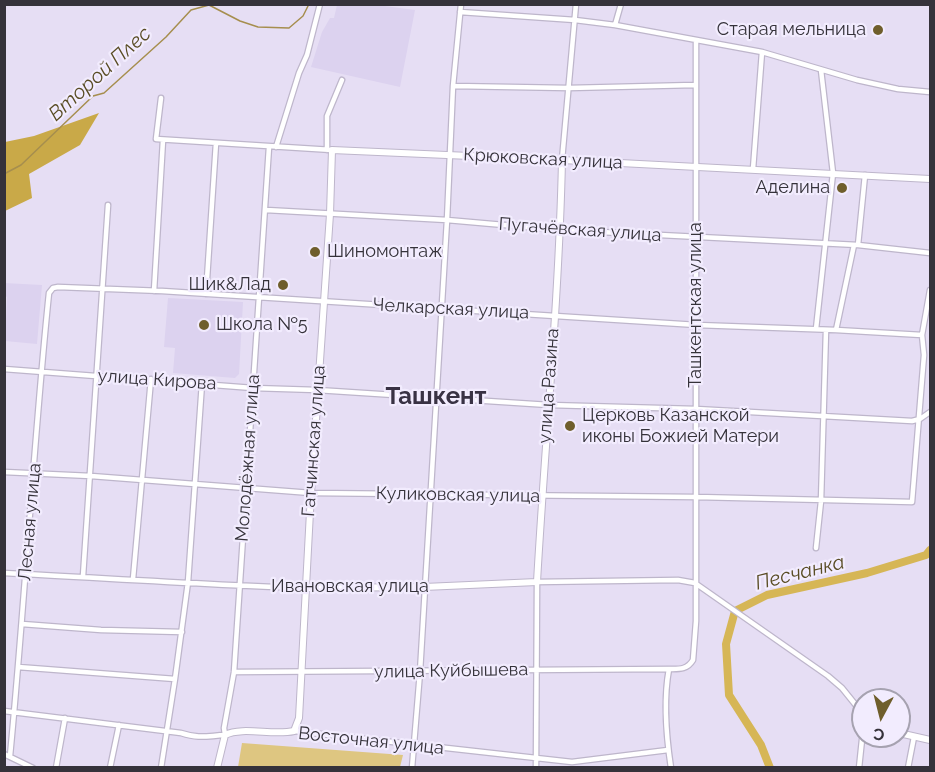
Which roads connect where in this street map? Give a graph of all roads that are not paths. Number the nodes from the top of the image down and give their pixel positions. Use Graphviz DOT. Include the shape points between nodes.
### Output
graph roads {
  1 [pos="320,4"];
  2 [pos="461,4"];
  3 [pos="576,4"];
  4 [pos="621,4"];
  5 [pos="460,12"];
  6 [pos="575,20"];
  7 [pos="615,25"];
  8 [pos="696,40"];
  9 [pos="762,52"];
  10 [pos="821,70"];
  11 [pos="342,80"];
  12 [pos="695,85"];
  13 [pos="453,86"];
  14 [pos="569,88"];
  15 [pos="930,92"];
  16 [pos="160,98"];
  17 [pos="163,140"];
  18 [pos="216,143"];
  19 [pos="269,147"];
  20 [pos="276,147"];
  21 [pos="329,150"];
  22 [pos="449,154"];
  23 [pos="562,160"];
  24 [pos="695,167"];
  25 [pos="753,170"];
  26 [pos="833,173"];
  27 [pos="866,175"];
  28 [pos="930,179"];
  29 [pos="108,205"];
  30 [pos="266,210"];
  31 [pos="330,214"];
  32 [pos="447,220"];
  33 [pos="561,230"];
  34 [pos="697,237"];
  35 [pos="824,243"];
  36 [pos="856,245"];
  37 [pos="930,254"];
  38 [pos="53,288"];
  39 [pos="102,289"];
  40 [pos="930,290"];
  41 [pos="154,291"];
  42 [pos="206,294"];
  43 [pos="259,298"];
  44 [pos="324,302"];
  45 [pos="442,309"];
  46 [pos="555,315"];
  47 [pos="697,325"];
  48 [pos="816,329"];
  49 [pos="826,330"];
  50 [pos="836,330"];
  51 [pos="922,335"];
  52 [pos="4,369"];
  53 [pos="41,371"];
  54 [pos="96,375"];
  55 [pos="151,379"];
  56 [pos="202,383"];
  57 [pos="253,388"];
  58 [pos="317,390"];
  59 [pos="436,397"];
  60 [pos="549,405"];
  61 [pos="696,409"];
  62 [pos="930,412"];
  63 [pos="825,416"];
  64 [pos="920,419"];
  65 [pos="4,472"];
  66 [pos="34,474"];
  67 [pos="91,476"];
  68 [pos="143,481"];
  69 [pos="194,484"];
  70 [pos="246,489"];
  71 [pos="311,493"];
  72 [pos="430,495"];
  73 [pos="542,496"];
  74 [pos="696,497"];
  75 [pos="821,501"];
  76 [pos="816,548"];
  77 [pos="4,573"];
  78 [pos="25,574"];
  79 [pos="83,576"];
  80 [pos="133,579"];
  81 [pos="188,582"];
  82 [pos="537,582"];
  83 [pos="695,583"];
  84 [pos="238,586"];
  85 [pos="424,587"];
  86 [pos="306,588"];
  87 [pos="22,624"];
  88 [pos="182,632"];
  89 [pos="18,667"];
  90 [pos="669,669"];
  91 [pos="537,670"];
  92 [pos="234,672"];
  93 [pos="420,672"];
  94 [pos="301,673"];
  95 [pos="176,679"];
  96 [pos="851,699"];
  97 [pos="4,711"];
  98 [pos="14,712"];
  99 [pos="65,718"];
  100 [pos="118,725"];
  101 [pos="294,731"];
  102 [pos="168,732"];
  103 [pos="225,735"];
  104 [pos="911,736"];
  105 [pos="914,737"];
  106 [pos="930,740"];
  107 [pos="415,746"];
  108 [pos="862,748"];
  109 [pos="668,750"];
  110 [pos="4,754"];
  111 [pos="10,756"];
  112 [pos="537,760"];
  113 [pos="33,768"];
  114 [pos="56,768"];
  115 [pos="110,768"];
  116 [pos="161,768"];
  117 [pos="217,768"];
  118 [pos="412,768"];
  119 [pos="536,768"];
  120 [pos="671,768"];
  121 [pos="860,768"];
  122 [pos="908,768"];
  1 -- 20 [label="street"];
  2 -- 5 [label="street"];
  3 -- 6 [label="street, улица Разина"];
  4 -- 7 [label="street"];
  5 -- 6 [label="street"];
  5 -- 13 [label="street"];
  6 -- 7 [label="street"];
  6 -- 14 [label="street, улица Разина"];
  7 -- 8 [label="street"];
  8 -- 9 [label="street"];
  8 -- 12 [label="street, Ташкентская улица"];
  9 -- 10 [label="street"];
  9 -- 25 [label="street"];
  10 -- 15 [label="street" via="888,87"];
  10 -- 26 [label="street"];
  11 -- 21 [label="street, Гатчинская улица" via="327,116"];
  12 -- 14 [label="street"];
  12 -- 24 [label="street, Ташкентская улица"];
  13 -- 14 [label="street"];
  13 -- 22 [label="street"];
  14 -- 23 [label="street, улица Разина"];
  16 -- 17 [label="street, Крюковская улица" via="156,139"];
  17 -- 18 [label="street, Крюковская улица"];
  17 -- 41 [label="street"];
  18 -- 19 [label="street, Крюковская улица"];
  18 -- 42 [label="street"];
  19 -- 20 [label="street, Крюковская улица"];
  19 -- 30 [label="street, Молодёжная улица"];
  20 -- 21 [label="street, Крюковская улица"];
  21 -- 22 [label="street, Крюковская улица"];
  21 -- 31 [label="street, Гатчинская улица"];
  22 -- 23 [label="street, Крюковская улица"];
  22 -- 32 [label="street"];
  23 -- 24 [label="street, Крюковская улица"];
  23 -- 33 [label="street, улица Разина"];
  24 -- 25 [label="street, Крюковская улица"];
  24 -- 34 [label="street, Ташкентская улица"];
  25 -- 26 [label="street, Крюковская улица"];
  26 -- 27 [label="street, Крюковская улица"];
  26 -- 35 [label="street"];
  27 -- 28 [label="street, Крюковская улица"];
  27 -- 36 [label="street"];
  29 -- 39 [label="street"];
  30 -- 31 [label="street, Пугачёвская улица"];
  30 -- 43 [label="street, Молодёжная улица"];
  31 -- 32 [label="street, Пугачёвская улица"];
  31 -- 44 [label="street, Гатчинская улица"];
  32 -- 33 [label="street, Пугачёвская улица"];
  32 -- 45 [label="street"];
  33 -- 34 [label="street, Пугачёвская улица"];
  33 -- 46 [label="street, улица Разина"];
  34 -- 35 [label="street, Пугачёвская улица"];
  34 -- 47 [label="street, Ташкентская улица"];
  35 -- 36 [label="street, Пугачёвская улица"];
  35 -- 48 [label="street"];
  36 -- 37 [label="street, Пугачёвская улица"];
  36 -- 50 [label="street"];
  38 -- 39 [label="street, Челкарская улица"];
  38 -- 53 [label="street, Лесная улица" via="49,294"];
  39 -- 41 [label="street, Челкарская улица"];
  39 -- 54 [label="street"];
  40 -- 51 [label="street"];
  41 -- 42 [label="street, Челкарская улица"];
  42 -- 43 [label="street, Челкарская улица"];
  43 -- 44 [label="street, Челкарская улица"];
  43 -- 57 [label="street, Молодёжная улица"];
  44 -- 45 [label="street, Челкарская улица"];
  44 -- 58 [label="street, Гатчинская улица"];
  45 -- 46 [label="street, Челкарская улица"];
  45 -- 59 [label="street"];
  46 -- 47 [label="street, Челкарская улица"];
  46 -- 60 [label="street, улица Разина"];
  47 -- 48 [label="street, Челкарская улица"];
  47 -- 61 [label="street, Ташкентская улица"];
  48 -- 49 [label="street, Челкарская улица"];
  49 -- 50 [label="street, Челкарская улица"];
  49 -- 63 [label="street"];
  50 -- 51 [label="street, Челкарская улица"];
  51 -- 64 [label="street"];
  52 -- 53 [label="street, улица Кирова"];
  53 -- 54 [label="street, улица Кирова"];
  53 -- 66 [label="street, Лесная улица"];
  54 -- 55 [label="street, улица Кирова"];
  54 -- 67 [label="street"];
  55 -- 56 [label="street, улица Кирова"];
  55 -- 68 [label="street"];
  56 -- 57 [label="street, улица Кирова"];
  56 -- 69 [label="street"];
  57 -- 58 [label="street, улица Кирова"];
  57 -- 70 [label="street, Молодёжная улица"];
  58 -- 59 [label="street, улица Кирова"];
  58 -- 71 [label="street, Гатчинская улица"];
  59 -- 60 [label="street, улица Кирова"];
  59 -- 72 [label="street"];
  60 -- 61 [label="street, улица Кирова"];
  60 -- 73 [label="street, улица Разина"];
  61 -- 63 [label="street, улица Кирова"];
  61 -- 74 [label="street, Ташкентская улица"];
  62 -- 64 [label="street"];
  63 -- 64 [label="street, улица Кирова"];
  63 -- 75 [label="street"];
  64 -- 75 [label="street, Куликовская улица" via="912,502"];
  65 -- 66 [label="street, Куликовская улица"];
  66 -- 67 [label="street, Куликовская улица"];
  66 -- 78 [label="street, Лесная улица"];
  67 -- 68 [label="street, Куликовская улица"];
  67 -- 79 [label="street"];
  68 -- 69 [label="street, Куликовская улица"];
  68 -- 80 [label="street"];
  69 -- 70 [label="street, Куликовская улица"];
  69 -- 81 [label="street"];
  70 -- 71 [label="street, Куликовская улица"];
  70 -- 84 [label="street, Молодёжная улица"];
  71 -- 72 [label="street, Куликовская улица"];
  71 -- 86 [label="street, Гатчинская улица"];
  72 -- 73 [label="street, Куликовская улица"];
  72 -- 85 [label="street"];
  73 -- 74 [label="street, Куликовская улица"];
  73 -- 82 [label="street, улица Разина"];
  74 -- 75 [label="street, Куликовская улица"];
  74 -- 83 [label="street, Ташкентская улица"];
  75 -- 76 [label="street"];
  77 -- 78 [label="street, Ивановская улица"];
  78 -- 79 [label="street, Ивановская улица"];
  78 -- 87 [label="street, Лесная улица"];
  79 -- 80 [label="street, Ивановская улица"];
  80 -- 81 [label="street, Ивановская улица"];
  81 -- 84 [label="street, Ивановская улица"];
  81 -- 88 [label="street"];
  82 -- 83 [label="street, Ивановская улица"];
  82 -- 85 [label="street, Ивановская улица"];
  82 -- 91 [label="street, улица Разина"];
  83 -- 90 [label="street, Ташкентская улица" via="693,660 690,666"];
  83 -- 96 [label="street" via="828,676"];
  84 -- 86 [label="street, Ивановская улица"];
  84 -- 92 [label="street, Молодёжная улица"];
  85 -- 86 [label="street, Ивановская улица"];
  85 -- 93 [label="street"];
  86 -- 94 [label="street, Гатчинская улица"];
  87 -- 88 [label="street"];
  87 -- 89 [label="street, Лесная улица"];
  88 -- 95 [label="street"];
  89 -- 95 [label="street"];
  89 -- 98 [label="street, Лесная улица"];
  90 -- 91 [label="street, улица Куйбышева"];
  90 -- 109 [label="street"];
  91 -- 93 [label="street, улица Куйбышева"];
  91 -- 112 [label="street, улица Разина"];
  92 -- 94 [label="street, улица Куйбышева"];
  92 -- 103 [label="street, Молодёжная улица"];
  93 -- 94 [label="street, улица Куйбышева"];
  93 -- 107 [label="street"];
  94 -- 101 [label="street, Гатчинская улица" via="299,718"];
  95 -- 102 [label="street"];
  97 -- 98 [label="street, Восточная улица"];
  98 -- 99 [label="street, Восточная улица"];
  98 -- 111 [label="street, Лесная улица"];
  99 -- 100 [label="street, Восточная улица"];
  99 -- 114 [label="street"];
  100 -- 102 [label="street, Восточная улица"];
  100 -- 115 [label="street"];
  101 -- 103 [label="street, Восточная улица"];
  101 -- 107 [label="street, Восточная улица"];
  102 -- 103 [label="street, Восточная улица" via="197,739"];
  102 -- 116 [label="street"];
  103 -- 117 [label="street, Молодёжная улица"];
  104 -- 105 [label="street"];
  105 -- 106 [label="street"];
  105 -- 122 [label="street"];
  107 -- 112 [label="street, Восточная улица"];
  107 -- 118 [label="street"];
  108 -- 121 [label="street"];
  109 -- 112 [label="street, Восточная улица" via="572,762"];
  109 -- 120 [label="street"];
  110 -- 111 [label="street"];
  111 -- 113 [label="street"];
  112 -- 119 [label="street, улица Разина"];
}
